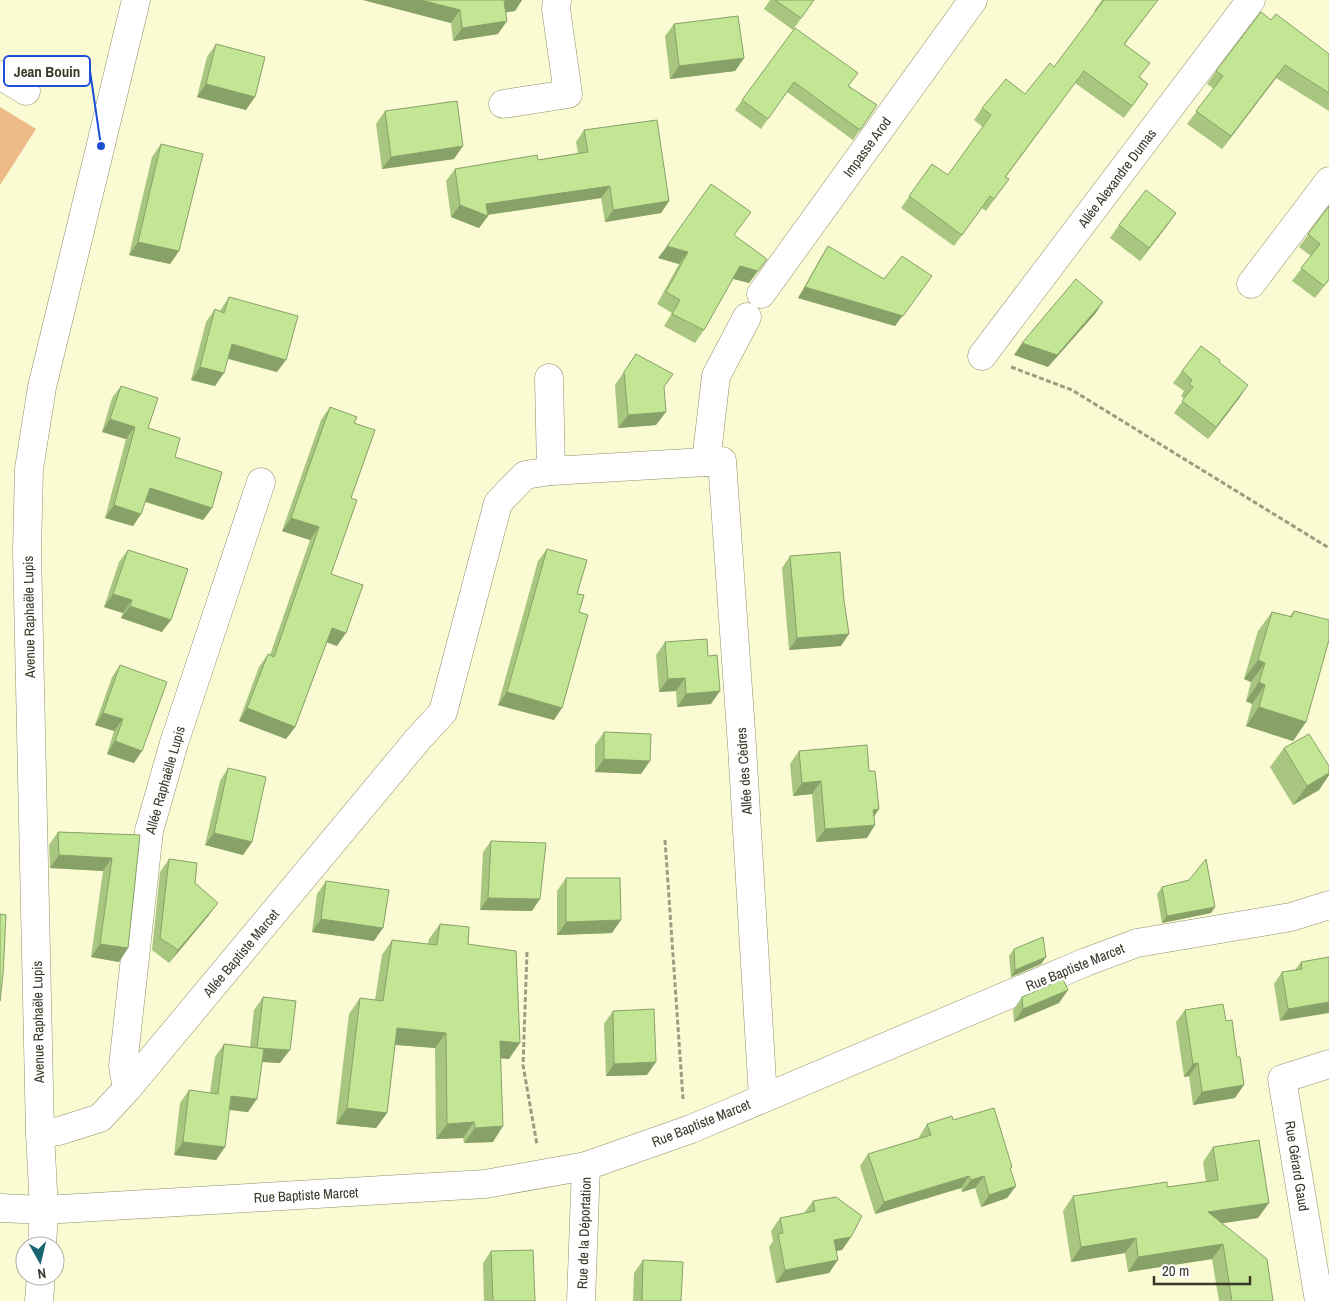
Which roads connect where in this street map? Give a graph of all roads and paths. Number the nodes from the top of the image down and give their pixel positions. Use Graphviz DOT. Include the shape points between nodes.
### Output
graph roads {
  1 [pos="136,0"];
  2 [pos="557,0"];
  3 [pos="972,0"];
  4 [pos="1251,0"];
  5 [pos="0,75"];
  6 [pos="26,91"];
  7 [pos="503,104"];
  8 [pos="1329,181"];
  9 [pos="1251,284"];
  10 [pos="761,294"];
  11 [pos="747,317"];
  12 [pos="982,356"];
  13 [pos="549,378"];
  14 [pos="706,462"];
  15 [pos="551,471"];
  16 [pos="261,482"];
  17 [pos="1329,548"];
  18 [pos="419,738"];
  19 [pos="664,840"];
  20 [pos="1329,905"];
  21 [pos="527,952"];
  22 [pos="1329,1064"];
  23 [pos="127,1089"];
  24 [pos="763,1098"];
  25 [pos="691,1128"];
  26 [pos="40,1133"];
  27 [pos="586,1166"];
  28 [pos="543,1175"];
  29 [pos="0,1208"];
  30 [pos="44,1210"];
  31 [pos="43,1236"];
  32 [pos="40,1286"];
  33 [pos="39,1301"];
  34 [pos="581,1301"];
  35 [pos="1319,1301"];
  1 -- 26 [label="street, Avenue Raphaële Lupis" via="42,387 29,469 27,551"];
  2 -- 7 [label="street" via="568,94"];
  3 -- 10 [label="street, Impasse Arod"];
  4 -- 12 [label="street, Allée Alexandre Dumas"];
  5 -- 6 [label="street"];
  8 -- 9 [label="street"];
  11 -- 14 [label="street" via="716,376"];
  12 -- 17 [label="path" via="1072,390"];
  13 -- 15 [label="street"];
  14 -- 15 [label="street, Allée des Cèdres"];
  14 -- 24 [label="street, Allée des Cèdres" via="722,461"];
  15 -- 18 [label="street, Allée des Cèdres" via="524,475 498,503 443,712"];
  16 -- 23 [label="street, Allée Raphaëlle Lupis" via="174,743 149,831 123,1066"];
  18 -- 23 [label="street, Allée Baptiste Marcet"];
  19 -- 25 [label="path" via="684,1113"];
  20 -- 24 [label="street, Rue Baptiste Marcet" via="1291,917 1137,943"];
  21 -- 28 [label="path" via="523,1065"];
  22 -- 35 [label="street, Rue Gérard Gaud" via="1282,1079"];
  23 -- 26 [label="street, Allée Baptiste Marcet" via="100,1118 59,1131"];
  24 -- 25 [label="street, Rue Baptiste Marcet"];
  25 -- 27 [label="street, Rue Baptiste Marcet"];
  26 -- 30 [label="street, Avenue Raphaële Lupis"];
  27 -- 28 [label="street, Rue Baptiste Marcet"];
  27 -- 34 [label="street, Rue de la Déportation"];
  28 -- 30 [label="street, Rue Baptiste Marcet" via="485,1184"];
  29 -- 30 [label="street, Rue Baptiste Marcet"];
  30 -- 31 [label="street, Avenue Raphaële Lupis"];
  32 -- 33 [label="street"];
}
